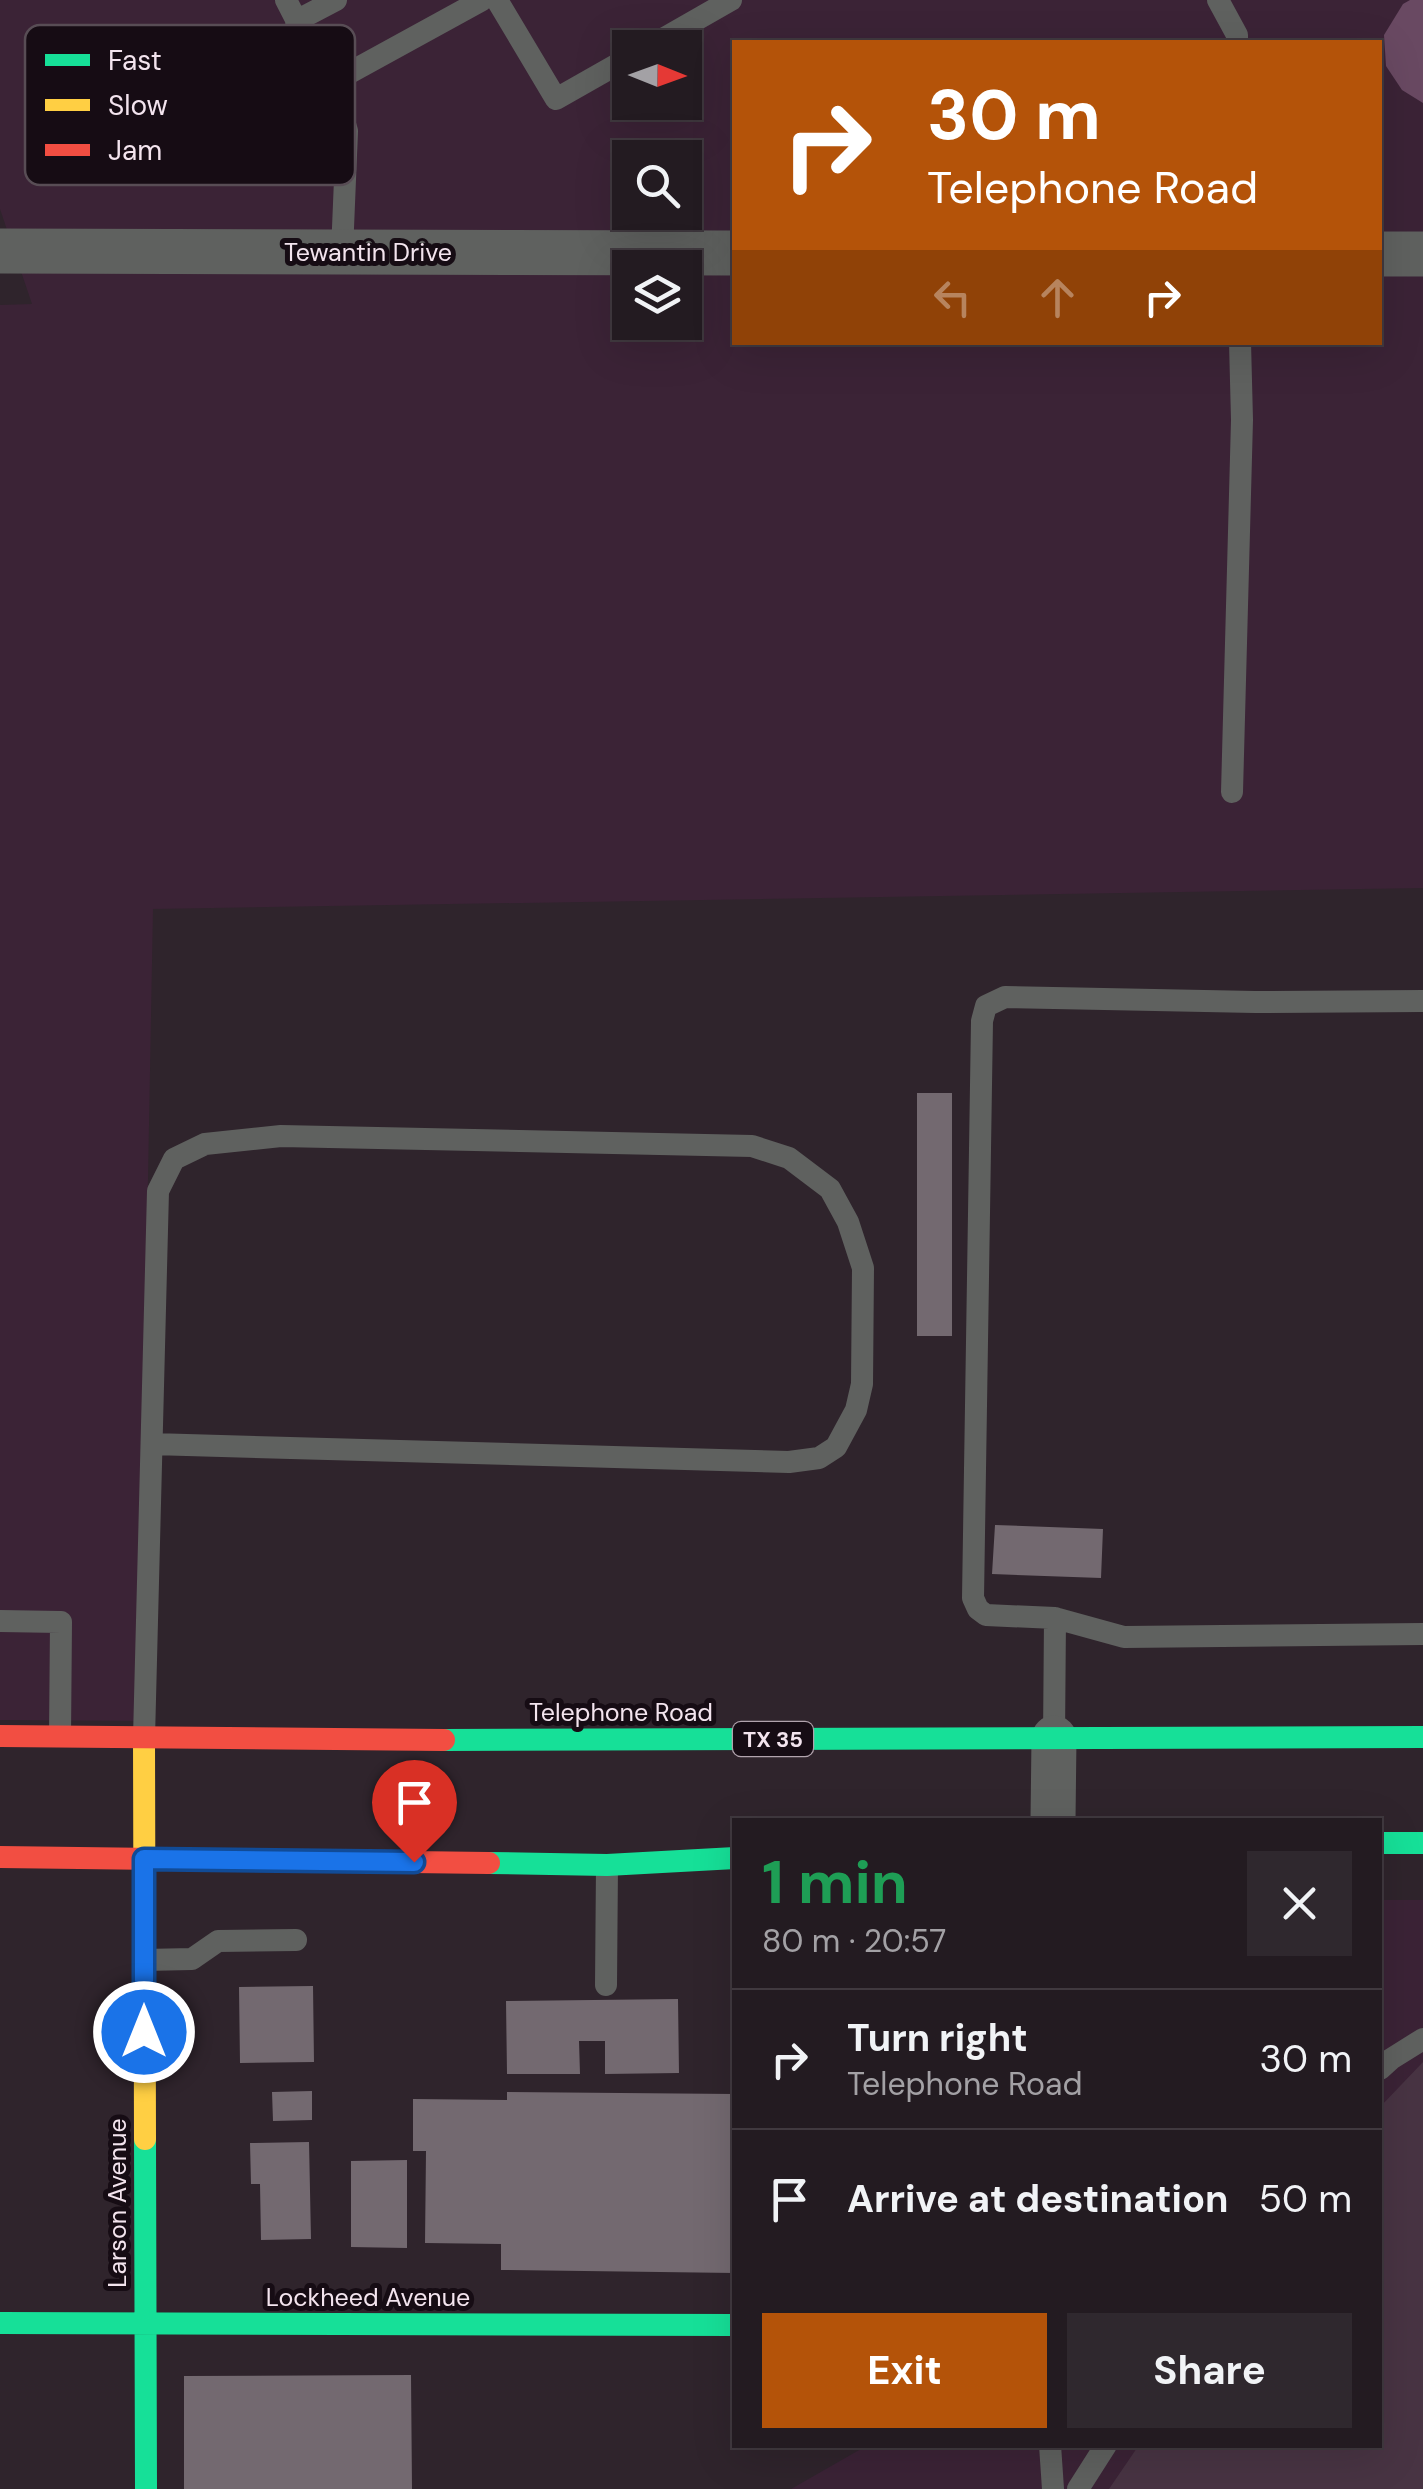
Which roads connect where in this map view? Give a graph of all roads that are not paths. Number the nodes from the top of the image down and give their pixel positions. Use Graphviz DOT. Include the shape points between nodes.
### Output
graph roads {
  1 [pos="336,0"];
  2 [pos="482,0"];
  3 [pos="497,0"];
  4 [pos="731,0"];
  5 [pos="1218,0"];
  6 [pos="291,10"];
  7 [pos="678,30"];
  8 [pos="1237,40"];
  9 [pos="612,67"];
  10 [pos="355,70"];
  11 [pos="345,185"];
  12 [pos="0,252"];
  13 [pos="342,252"];
  14 [pos="732,253"];
  15 [pos="1382,254"];
  16 [pos="1423,254"];
  17 [pos="1240,345"];
  18 [pos="1232,792"];
  19 [pos="1423,1002"];
  20 [pos="152,1444"];
  21 [pos="1055,1618"];
  22 [pos="0,1621"];
  23 [pos="1423,1634"];
  24 [pos="0,1736"];
  25 [pos="60,1736"];
  26 [pos="1423,1737"];
  27 [pos="144,1738"];
  28 [pos="1054,1738"];
  29 [pos="1053,1818"];
  30 [pos="1382,1843"];
  31 [pos="1423,1843"];
  32 [pos="0,1856"];
  33 [pos="732,1858"];
  34 [pos="144,1859"];
  35 [pos="607,1865"];
  36 [pos="296,1940"];
  37 [pos="144,1960"];
  38 [pos="606,1985"];
  39 [pos="1423,2038"];
  40 [pos="1382,2067"];
  41 [pos="0,2322"];
  42 [pos="145,2324"];
  43 [pos="732,2326"];
  44 [pos="1050,2448"];
  45 [pos="1104,2448"];
  46 [pos="146,2489"];
  47 [pos="1053,2489"];
  48 [pos="1078,2489"];
  1 -- 6 [label="lane"];
  2 -- 10 [label="lane"];
  3 -- 9 [label="lane" via="556,100"];
  4 -- 7 [label="lane"];
  5 -- 8 [label="lane"];
  11 -- 13 [label="lane"];
  12 -- 13 [label="street, Tewantin Drive"];
  13 -- 14 [label="street, Tewantin Drive"];
  15 -- 16 [label="street"];
  17 -- 18 [label="lane"];
  19 -- 21 [label="lane" via="1005,997 986,1006 973,1598 986,1615"];
  20 -- 20 [label="lane" via="158,1191 174,1159 204,1144 281,1136 752,1146 790,1158 830,1189 863,1268 856,1410 836,1446 819,1458"];
  20 -- 27 [label="lane"];
  21 -- 23 [label="lane" via="1124,1637"];
  21 -- 28 [label="lane"];
  22 -- 25 [label="lane" via="61,1622"];
  24 -- 25 [label="main road, Telephone Road / TX 35"];
  25 -- 27 [label="main road, Telephone Road / TX 35"];
  26 -- 28 [label="main road, Telephone Road / TX 35"];
  27 -- 28 [label="main road, Telephone Road / TX 35"];
  27 -- 34 [label="main road, Larson Avenue"];
  28 -- 29 [label="street"];
  30 -- 31 [label="main road"];
  32 -- 34 [label="main road"];
  33 -- 35 [label="main road"];
  34 -- 35 [label="main road"];
  34 -- 37 [label="main road, Larson Avenue"];
  35 -- 38 [label="lane"];
  36 -- 37 [label="lane" via="218,1941 192,1960"];
  37 -- 42 [label="main road, Larson Avenue"];
  39 -- 40 [label="lane"];
  41 -- 42 [label="main road, Lockheed Avenue"];
  42 -- 43 [label="main road, Lockheed Avenue"];
  42 -- 46 [label="main road, Larson Avenue"];
  44 -- 47 [label="lane"];
  45 -- 48 [label="lane"];
}
